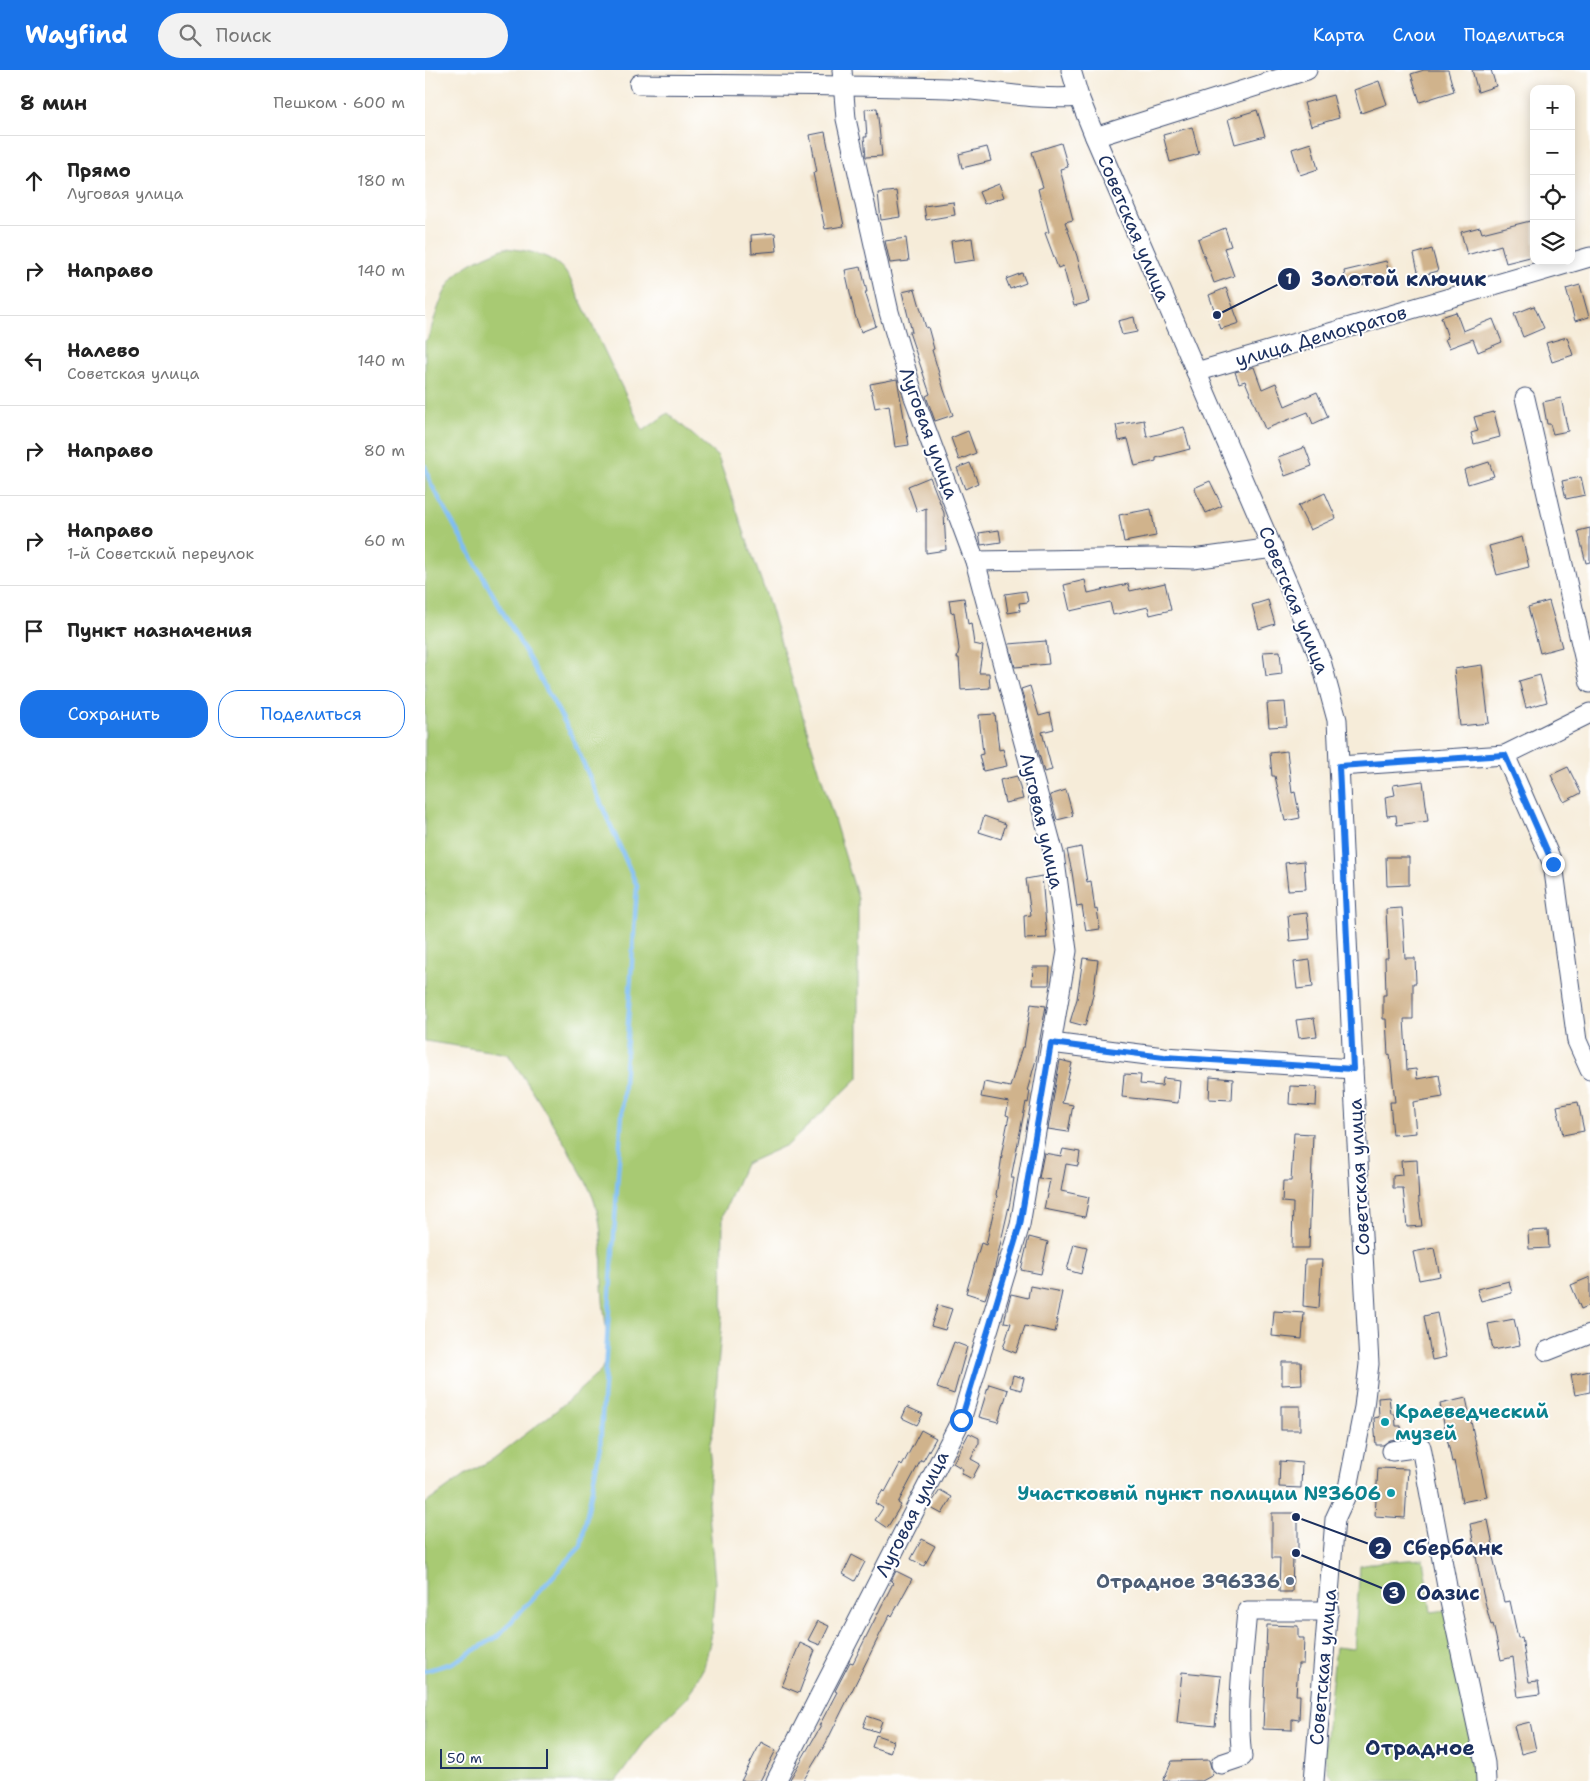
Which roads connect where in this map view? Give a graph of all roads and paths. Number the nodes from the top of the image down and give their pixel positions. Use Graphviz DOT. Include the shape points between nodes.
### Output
graph roads {
  1 [pos="1071,70"];
  2 [pos="1307,70"];
  3 [pos="842,77"];
  4 [pos="639,84"];
  5 [pos="1079,97"];
  6 [pos="1095,137"];
  7 [pos="1590,257"];
  8 [pos="1196,372"];
  9 [pos="1525,398"];
  10 [pos="1273,548"];
  11 [pos="975,561"];
  12 [pos="1590,683"];
  13 [pos="1590,713"];
  14 [pos="1505,755"];
  15 [pos="1339,766"];
  16 [pos="1051,1043"];
  17 [pos="1353,1069"];
  18 [pos="1590,1070"];
  19 [pos="1590,1334"];
  20 [pos="1547,1351"];
  21 [pos="1392,1451"];
  22 [pos="1329,1611"];
  23 [pos="1221,1764"];
  24 [pos="776,1781"];
  25 [pos="1314,1781"];
  26 [pos="1486,1781"];
  1 -- 5 [label="street, Советская улица"];
  2 -- 6 [label="street"];
  3 -- 4 [label="street"];
  3 -- 5 [label="street" via="1057,99"];
  3 -- 11 [label="street, Луговая улица" via="846,119 889,312 914,397"];
  5 -- 6 [label="street, Советская улица"];
  6 -- 8 [label="street, Советская улица"];
  7 -- 8 [label="street, улица Демократов"];
  8 -- 10 [label="street, Советская улица"];
  9 -- 12 [label="street"];
  10 -- 11 [label="street" via="1193,559"];
  10 -- 15 [label="street, Советская улица" via="1321,661 1337,720"];
  11 -- 16 [label="street, Луговая улица" via="1054,854 1067,951"];
  13 -- 14 [label="street"];
  14 -- 15 [label="street"];
  14 -- 18 [label="street" via="1553,864 1577,1042"];
  15 -- 17 [label="street, Советская улица"];
  16 -- 17 [label="street" via="1164,1057"];
  16 -- 24 [label="street, Луговая улица" via="1020,1225 961,1420"];
  17 -- 22 [label="street, Советская улица" via="1369,1364 1347,1493 1335,1519"];
  19 -- 20 [label="street"];
  21 -- 26 [label="street" via="1421,1447"];
  22 -- 23 [label="street" via="1247,1611 1239,1716 1242,1757"];
  22 -- 25 [label="street, Советская улица"];
}
